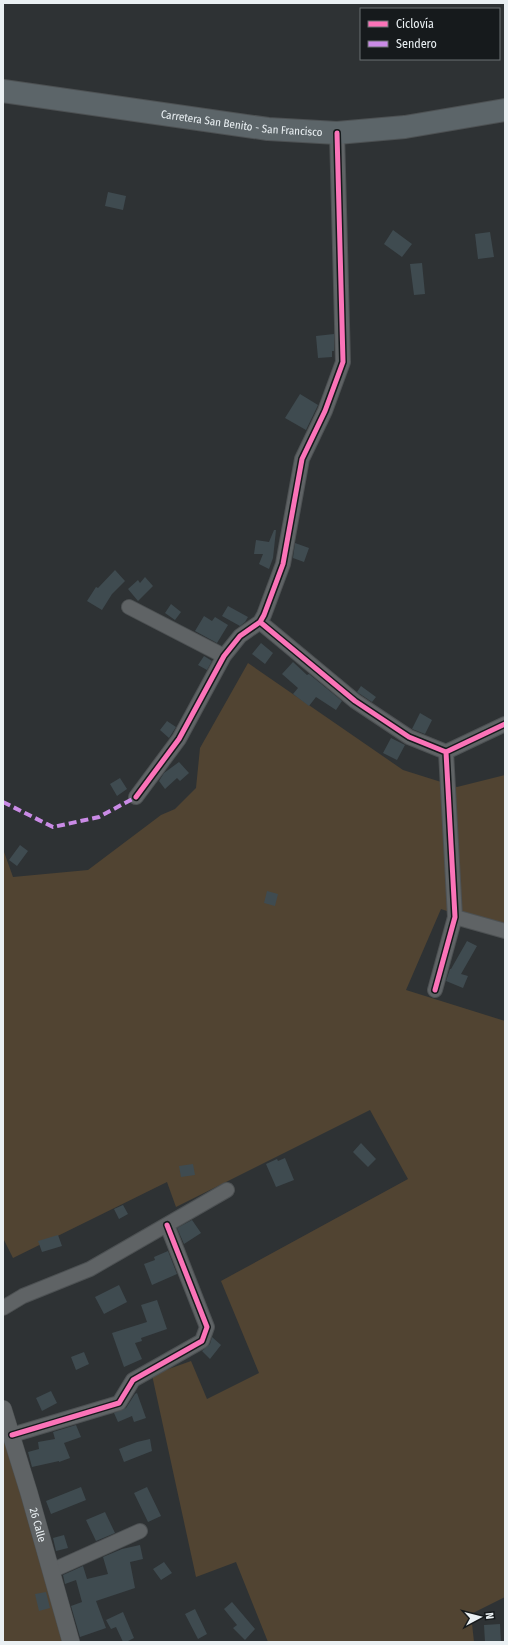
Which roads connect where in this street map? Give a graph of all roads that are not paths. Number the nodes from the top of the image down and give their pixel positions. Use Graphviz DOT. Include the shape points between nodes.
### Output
graph roads {
  1 [pos="3,91"];
  2 [pos="505,110"];
  3 [pos="337,133"];
  4 [pos="129,607"];
  5 [pos="260,622"];
  6 [pos="224,656"];
  7 [pos="505,724"];
  8 [pos="446,752"];
  9 [pos="136,796"];
  10 [pos="455,917"];
  11 [pos="505,931"];
  12 [pos="435,990"];
  13 [pos="227,1190"];
  14 [pos="167,1225"];
  15 [pos="3,1308"];
  16 [pos="3,1409"];
  17 [pos="12,1436"];
  18 [pos="140,1531"];
  19 [pos="51,1571"];
  20 [pos="71,1642"];
  1 -- 3 [label="main road, Carretera San Benito - San Francisco" via="268,129"];
  2 -- 3 [label="main road, Carretera San Benito - San Francisco" via="405,127"];
  3 -- 5 [label="street" via="343,362 325,411 302,459 283,564"];
  4 -- 6 [label="street"];
  5 -- 6 [label="street" via="240,636"];
  5 -- 8 [label="street" via="354,701 409,737"];
  6 -- 9 [label="street" via="179,739"];
  7 -- 8 [label="street"];
  8 -- 10 [label="street"];
  10 -- 11 [label="street"];
  10 -- 12 [label="street"];
  13 -- 14 [label="street"];
  14 -- 15 [label="street" via="90,1269 23,1296"];
  14 -- 17 [label="street" via="207,1327 202,1341 134,1380 120,1403"];
  16 -- 17 [label="street, 26 Calle"];
  17 -- 19 [label="street, 26 Calle"];
  18 -- 19 [label="street"];
  19 -- 20 [label="street, 26 Calle"];
}
